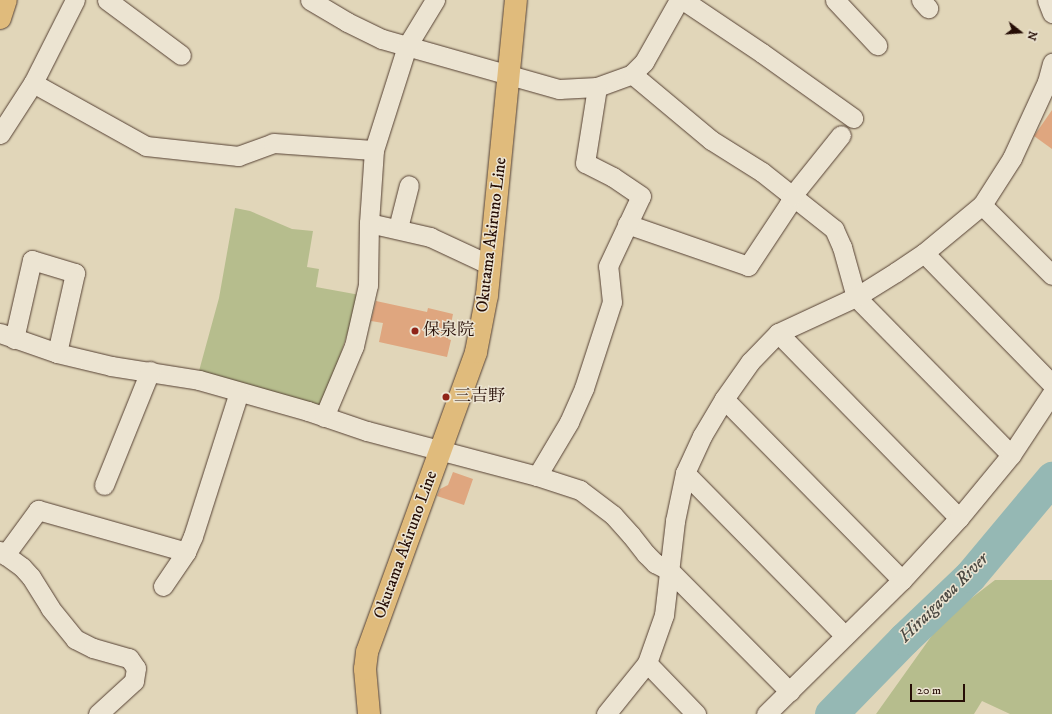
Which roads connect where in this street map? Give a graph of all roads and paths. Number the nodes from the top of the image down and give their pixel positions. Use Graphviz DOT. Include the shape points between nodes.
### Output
graph roads {
  1 [pos="6,0"];
  2 [pos="75,0"];
  3 [pos="107,0"];
  4 [pos="310,0"];
  5 [pos="435,0"];
  6 [pos="516,0"];
  7 [pos="678,0"];
  8 [pos="682,0"];
  9 [pos="835,0"];
  10 [pos="1047,0"];
  11 [pos="1052,13"];
  12 [pos="0,18"];
  13 [pos="877,45"];
  14 [pos="407,46"];
  15 [pos="181,55"];
  16 [pos="1052,63"];
  17 [pos="632,74"];
  18 [pos="510,76"];
  19 [pos="33,83"];
  20 [pos="597,87"];
  21 [pos="853,118"];
  22 [pos="0,134"];
  23 [pos="841,135"];
  24 [pos="374,150"];
  25 [pos="409,185"];
  26 [pos="792,196"];
  27 [pos="982,205"];
  28 [pos="369,223"];
  29 [pos="628,224"];
  30 [pos="398,228"];
  31 [pos="924,253"];
  32 [pos="490,265"];
  33 [pos="1052,275"];
  34 [pos="856,297"];
  35 [pos="778,333"];
  36 [pos="7,336"];
  37 [pos="57,353"];
  38 [pos="150,371"];
  39 [pos="1052,384"];
  40 [pos="238,392"];
  41 [pos="1052,393"];
  42 [pos="724,399"];
  43 [pos="324,417"];
  44 [pos="440,451"];
  45 [pos="1012,455"];
  46 [pos="684,473"];
  47 [pos="537,476"];
  48 [pos="104,485"];
  49 [pos="959,518"];
  50 [pos="186,552"];
  51 [pos="2,553"];
  52 [pos="670,571"];
  53 [pos="902,580"];
  54 [pos="163,586"];
  55 [pos="845,636"];
  56 [pos="647,663"];
  57 [pos="790,692"];
  58 [pos="98,714"];
  59 [pos="369,714"];
  60 [pos="606,714"];
  61 [pos="696,714"];
  62 [pos="766,714"];
  1 -- 12 [label="main road"];
  2 -- 19 [label="street"];
  3 -- 15 [label="street"];
  4 -- 14 [label="street" via="382,39"];
  5 -- 14 [label="street"];
  6 -- 18 [label="main road, Okutama Akiruno Line"];
  7 -- 17 [label="street" via="644,62"];
  8 -- 21 [label="street"];
  9 -- 13 [label="street"];
  10 -- 11 [label="street"];
  14 -- 18 [label="street"];
  14 -- 24 [label="street"];
  16 -- 27 [label="street" via="1047,82 1012,158"];
  17 -- 20 [label="street"];
  17 -- 26 [label="street" via="711,140 762,172"];
  18 -- 20 [label="street" via="559,89"];
  18 -- 32 [label="main road, Okutama Akiruno Line"];
  19 -- 22 [label="street"];
  19 -- 24 [label="street" via="146,146 238,156 273,143"];
  20 -- 29 [label="street" via="585,163 613,177 641,196"];
  23 -- 26 [label="street"];
  24 -- 28 [label="street"];
  25 -- 30 [label="street"];
  26 -- 29 [label="street" via="790,204 748,266"];
  26 -- 34 [label="street" via="834,229 842,247"];
  27 -- 31 [label="street"];
  27 -- 33 [label="street"];
  28 -- 30 [label="street"];
  28 -- 43 [label="street" via="368,285 354,346"];
  29 -- 47 [label="street" via="608,266 612,302 584,388 569,422"];
  30 -- 32 [label="street" via="430,237"];
  31 -- 34 [label="street"];
  31 -- 39 [label="street"];
  32 -- 44 [label="main road, Okutama Akiruno Line" via="488,295 476,352"];
  34 -- 35 [label="street"];
  34 -- 45 [label="street"];
  35 -- 42 [label="street" via="750,362"];
  35 -- 49 [label="street"];
  36 -- 37 [label="street"];
  36 -- 37 [label="street" via="32,260 75,273"];
  37 -- 38 [label="street" via="111,366"];
  38 -- 40 [label="street" via="199,380"];
  38 -- 48 [label="street"];
  40 -- 43 [label="street"];
  40 -- 50 [label="street" via="221,451"];
  41 -- 45 [label="street"];
  42 -- 46 [label="street"];
  42 -- 53 [label="street"];
  43 -- 44 [label="street"];
  44 -- 47 [label="street"];
  44 -- 59 [label="main road, Okutama Akiruno Line" via="367,652 365,669"];
  45 -- 49 [label="street"];
  46 -- 52 [label="street" via="675,521"];
  46 -- 55 [label="street"];
  47 -- 52 [label="street" via="580,490 613,515 655,563"];
  49 -- 53 [label="street"];
  50 -- 51 [label="street" via="38,510"];
  50 -- 54 [label="street"];
  51 -- 58 [label="street" via="22,567 50,608 76,639 93,648 130,658 136,668 134,681"];
  52 -- 56 [label="street" via="664,615"];
  52 -- 57 [label="street"];
  53 -- 55 [label="street"];
  55 -- 57 [label="street"];
  56 -- 60 [label="street"];
  56 -- 61 [label="street"];
  57 -- 62 [label="street"];
}
